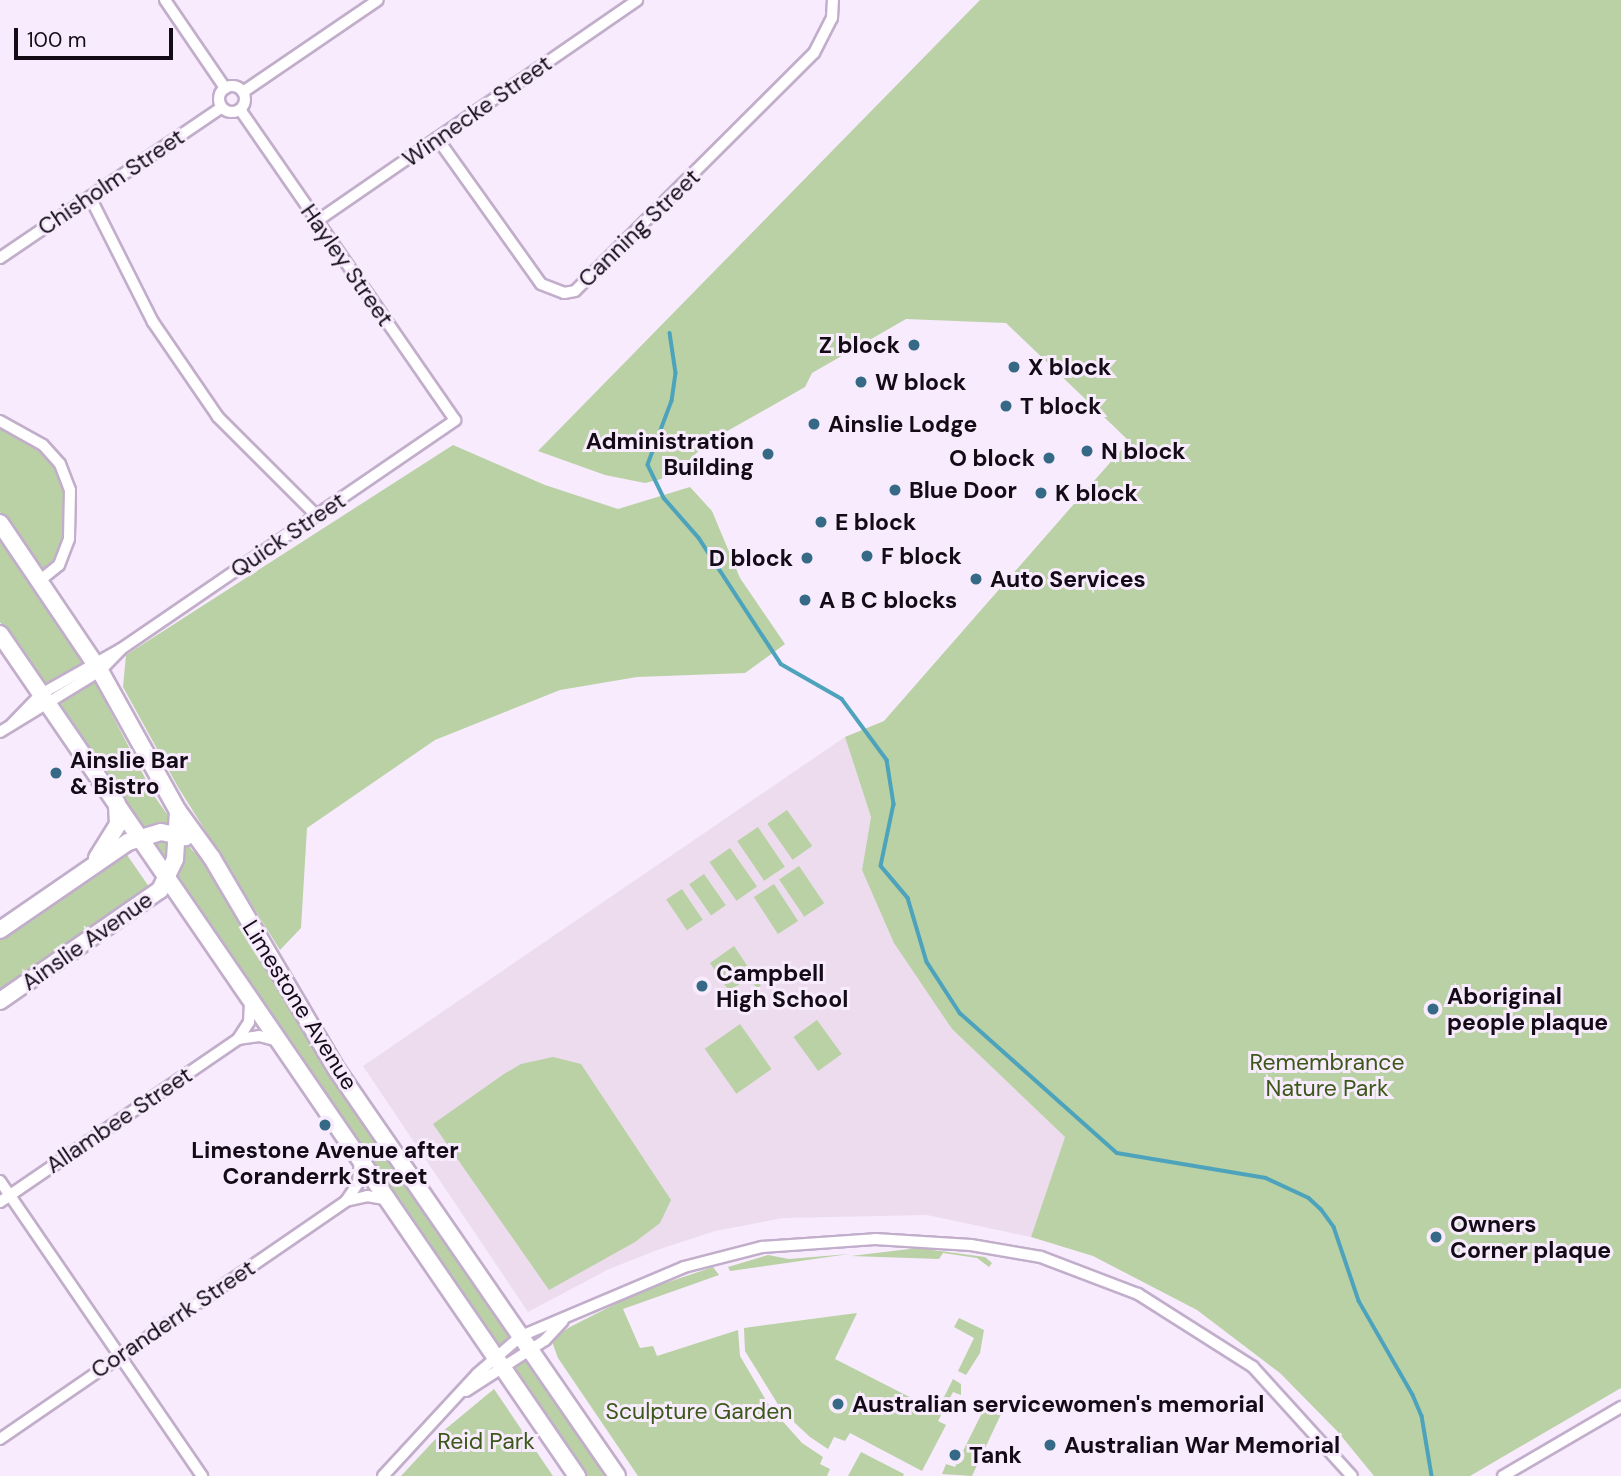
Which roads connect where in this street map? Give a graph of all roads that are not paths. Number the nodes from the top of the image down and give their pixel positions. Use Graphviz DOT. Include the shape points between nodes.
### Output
graph roads {
  1 [pos="165,0"];
  2 [pos="378,0"];
  3 [pos="833,0"];
  4 [pos="631,2"];
  5 [pos="225,88"];
  6 [pos="243,92"];
  7 [pos="222,107"];
  8 [pos="240,110"];
  9 [pos="437,138"];
  10 [pos="90,197"];
  11 [pos="317,221"];
  12 [pos="0,258"];
  13 [pos="455,420"];
  14 [pos="0,421"];
  15 [pos="316,515"];
  16 [pos="0,523"];
  17 [pos="40,580"];
  18 [pos="0,634"];
  19 [pos="97,666"];
  20 [pos="45,699"];
  21 [pos="0,732"];
  22 [pos="116,799"];
  23 [pos="178,811"];
  24 [pos="141,835"];
  25 [pos="178,835"];
  26 [pos="212,858"];
  27 [pos="86,870"];
  28 [pos="169,876"];
  29 [pos="145,902"];
  30 [pos="191,908"];
  31 [pos="0,930"];
  32 [pos="250,998"];
  33 [pos="0,1001"];
  34 [pos="238,1039"];
  35 [pos="279,1041"];
  36 [pos="360,1159"];
  37 [pos="0,1181"];
  38 [pos="5,1198"];
  39 [pos="389,1200"];
  40 [pos="346,1201"];
  41 [pos="565,1319"];
  42 [pos="526,1343"];
  43 [pos="120,1355"];
  44 [pos="499,1363"];
  45 [pos="1621,1407"];
  46 [pos="0,1438"];
  47 [pos="202,1476"];
  48 [pos="383,1476"];
  49 [pos="577,1476"];
  50 [pos="617,1476"];
  51 [pos="1352,1476"];
  52 [pos="1504,1476"];
  1 -- 5 [label="street"];
  2 -- 6 [label="street"];
  3 -- 9 [label="street, Canning Street" via="832,18 814,53 575,291 564,293 541,284"];
  4 -- 9 [label="street, Winnecke Street"];
  5 -- 6 [label="street" via="237,86"];
  5 -- 7 [label="street" via="220,95"];
  6 -- 8 [label="street" via="245,103"];
  7 -- 8 [label="street"];
  7 -- 10 [label="street, Chisholm Street"];
  8 -- 11 [label="street, Hayley Street"];
  9 -- 11 [label="street, Winnecke Street"];
  10 -- 12 [label="street, Chisholm Street"];
  10 -- 15 [label="street" via="153,322 218,417"];
  11 -- 13 [label="street, Hayley Street"];
  13 -- 15 [label="street, Quick Street"];
  14 -- 17 [label="street" via="43,445 60,464 70,490 69,539 59,565"];
  15 -- 19 [label="street, Quick Street"];
  16 -- 17 [label="main road, Limestone Avenue"];
  17 -- 19 [label="main road, Limestone Avenue"];
  18 -- 20 [label="main road, Limestone Avenue"];
  19 -- 20 [label="street, Quick Street"];
  19 -- 23 [label="main road, Limestone Avenue"];
  20 -- 21 [label="street, Quick Street"];
  20 -- 22 [label="main road, Limestone Avenue"];
  22 -- 24 [label="main road, Limestone Avenue"];
  22 -- 27 [label="main road" via="118,824"];
  23 -- 25 [label="main road, Ainslie Avenue"];
  23 -- 26 [label="main road, Limestone Avenue"];
  24 -- 25 [label="main road"];
  24 -- 27 [label="main road"];
  24 -- 28 [label="main road, Limestone Avenue"];
  25 -- 26 [label="main road"];
  25 -- 28 [label="main road, Ainslie Avenue"];
  26 -- 42 [label="main road, Limestone Avenue" via="337,1070"];
  27 -- 31 [label="main road"];
  28 -- 29 [label="main road, Ainslie Avenue"];
  28 -- 30 [label="main road, Limestone Avenue"];
  29 -- 30 [label="main road" via="167,900"];
  29 -- 33 [label="main road, Ainslie Avenue"];
  30 -- 32 [label="main road, Limestone Avenue"];
  32 -- 34 [label="street" via="249,1022"];
  32 -- 35 [label="main road, Limestone Avenue"];
  34 -- 35 [label="street" via="259,1036"];
  34 -- 38 [label="street, Allambee Street"];
  35 -- 36 [label="main road, Limestone Avenue"];
  36 -- 39 [label="main road, Limestone Avenue"];
  36 -- 40 [label="street" via="358,1183"];
  37 -- 38 [label="street"];
  38 -- 43 [label="street"];
  39 -- 40 [label="street, Coranderrk Street" via="367,1196"];
  39 -- 44 [label="main road, Limestone Avenue"];
  40 -- 43 [label="street, Coranderrk Street"];
  41 -- 42 [label="street"];
  41 -- 42 [label="street"];
  41 -- 51 [label="street" via="656,1277 762,1247 875,1239 1041,1257 1138,1294 1209,1336 1253,1367 1254,1374 1287,1402"];
  42 -- 44 [label="street"];
  42 -- 44 [label="street"];
  42 -- 50 [label="main road, Limestone Avenue"];
  43 -- 46 [label="street, Coranderrk Street"];
  43 -- 47 [label="street"];
  44 -- 48 [label="street" via="462,1394"];
  44 -- 49 [label="main road, Limestone Avenue"];
  45 -- 52 [label="street"];
}
